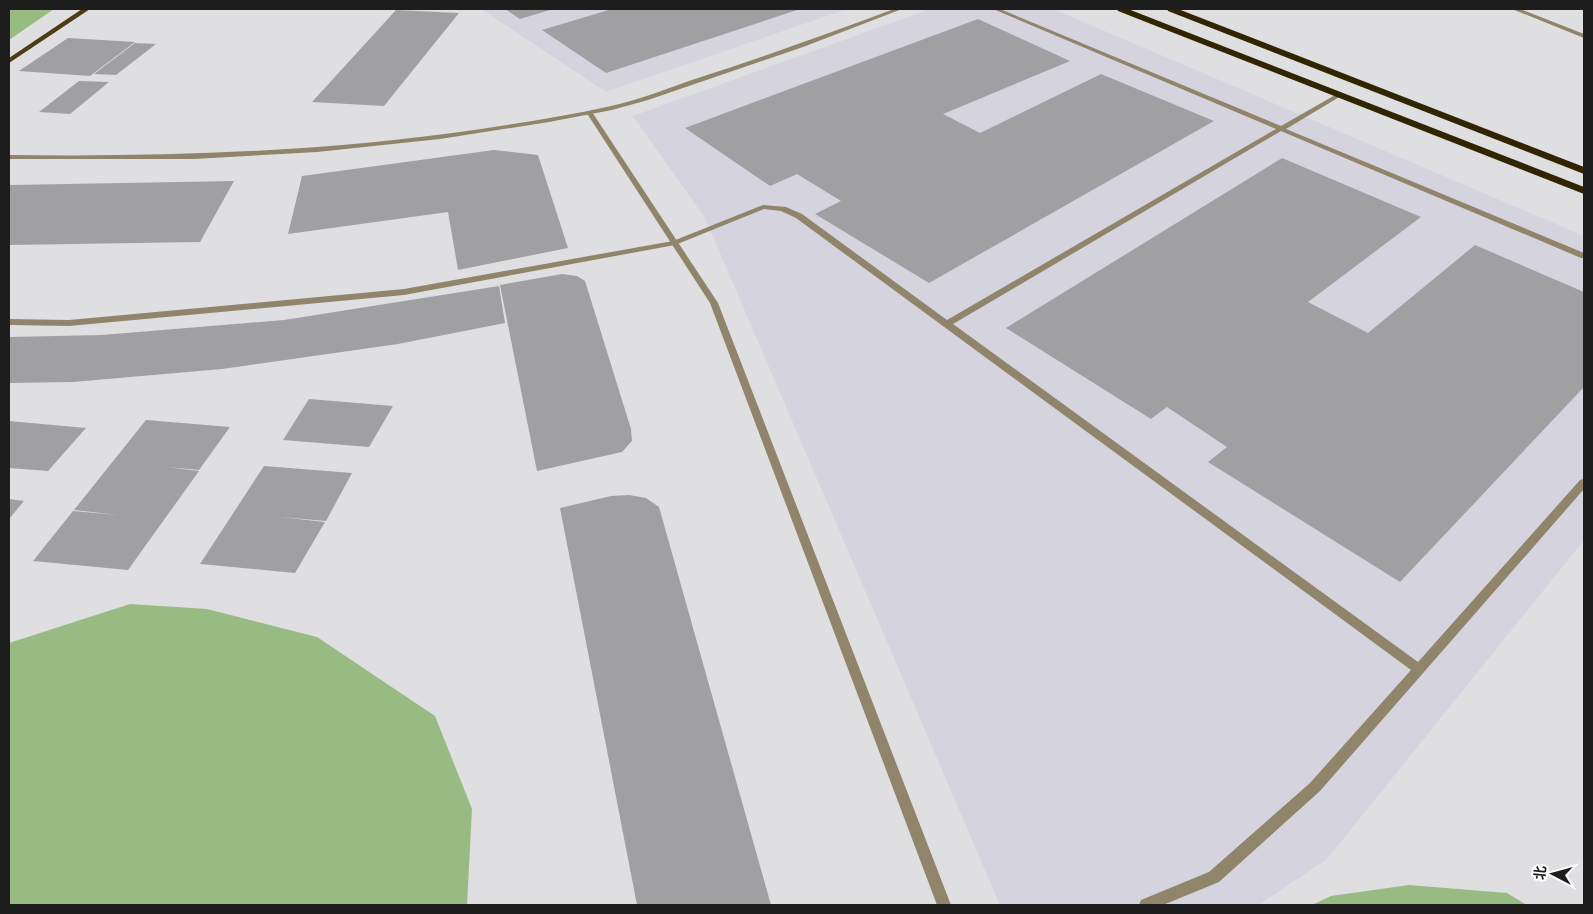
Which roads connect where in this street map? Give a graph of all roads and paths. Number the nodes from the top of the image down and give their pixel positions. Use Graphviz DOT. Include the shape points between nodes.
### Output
graph roads {
  1 [pos="86,9"];
  2 [pos="899,9"];
  3 [pos="996,9"];
  4 [pos="1121,9"];
  5 [pos="1172,9"];
  6 [pos="1515,9"];
  7 [pos="1584,36"];
  8 [pos="9,61"];
  9 [pos="1339,95"];
  10 [pos="589,112"];
  11 [pos="1281,128"];
  12 [pos="9,157"];
  13 [pos="1584,171"];
  14 [pos="1584,191"];
  15 [pos="675,244"];
  16 [pos="1584,256"];
  17 [pos="9,322"];
  18 [pos="946,324"];
  19 [pos="1584,483"];
  20 [pos="1419,670"];
  21 [pos="944,905"];
  22 [pos="1146,905"];
  1 -- 8 [label="main road"];
  2 -- 10 [label="street" via="794,49 627,104"];
  3 -- 11 [label="street"];
  4 -- 9 [label="highway"];
  5 -- 13 [label="highway"];
  6 -- 7 [label="street"];
  9 -- 11 [label="street"];
  9 -- 14 [label="highway"];
  10 -- 12 [label="street" via="363,148 93,159"];
  10 -- 15 [label="street"];
  11 -- 16 [label="street"];
  11 -- 18 [label="street"];
  15 -- 17 [label="street" via="404,292 69,323"];
  15 -- 18 [label="street" via="764,207 783,209 799,216"];
  15 -- 21 [label="street" via="714,303"];
  18 -- 20 [label="street"];
  19 -- 20 [label="street"];
  20 -- 22 [label="street" via="1315,787 1214,876"];
}
